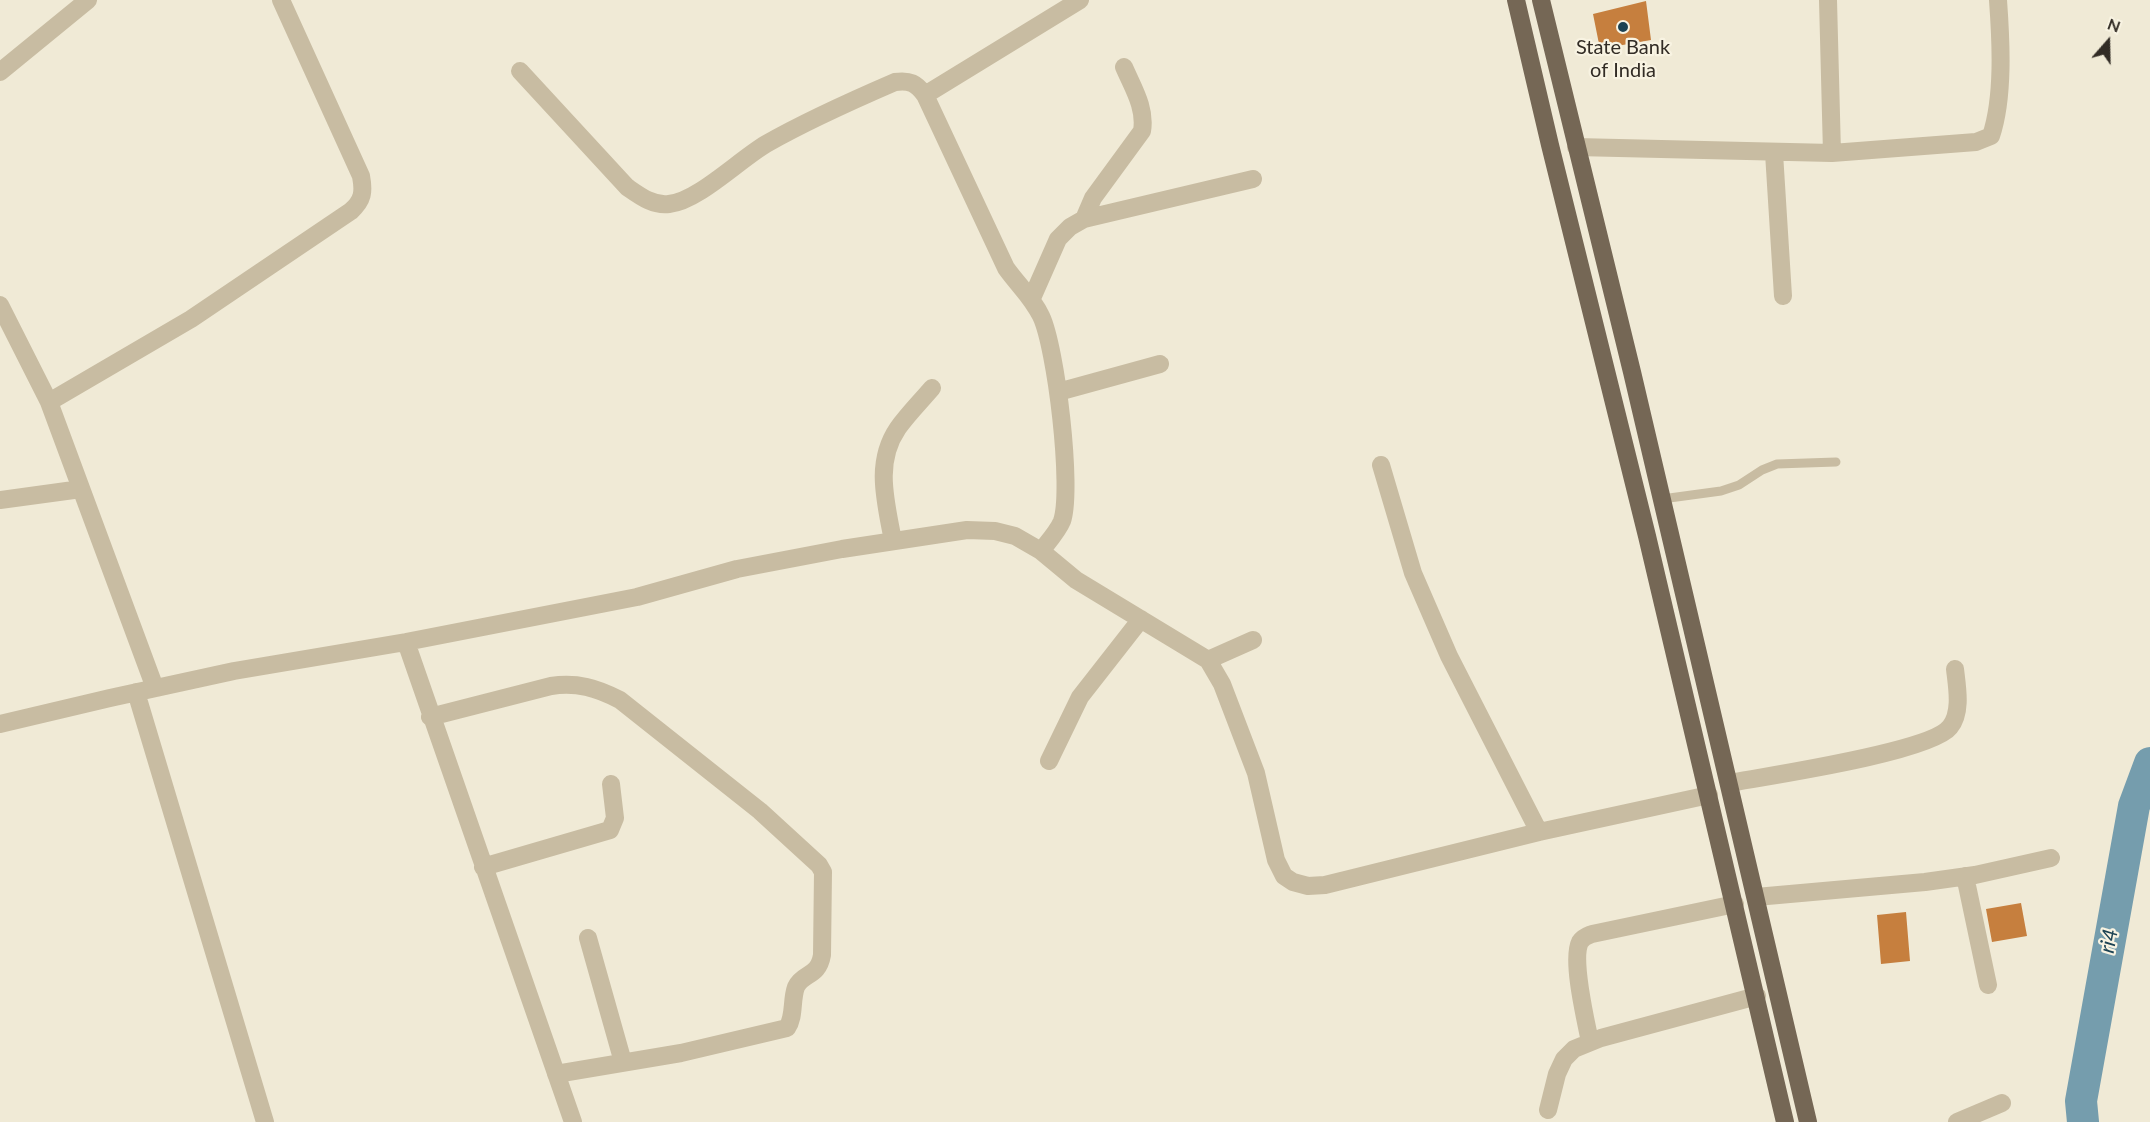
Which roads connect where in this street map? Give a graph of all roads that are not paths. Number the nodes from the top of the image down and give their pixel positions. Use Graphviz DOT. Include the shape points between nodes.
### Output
graph roads {
  1 [pos="88,0"];
  2 [pos="280,0"];
  3 [pos="1080,0"];
  4 [pos="1516,0"];
  5 [pos="1541,0"];
  6 [pos="1828,0"];
  7 [pos="1998,0"];
  8 [pos="1124,67"];
  9 [pos="520,71"];
  10 [pos="0,72"];
  11 [pos="926,94"];
  12 [pos="1576,147"];
  13 [pos="1774,153"];
  14 [pos="1832,153"];
  15 [pos="1253,179"];
  16 [pos="1084,219"];
  17 [pos="1783,296"];
  18 [pos="1032,298"];
  19 [pos="0,305"];
  20 [pos="4,325"];
  21 [pos="1160,364"];
  22 [pos="932,388"];
  23 [pos="1058,392"];
  24 [pos="49,402"];
  25 [pos="1836,462"];
  26 [pos="1381,465"];
  27 [pos="81,489"];
  28 [pos="1662,499"];
  29 [pos="0,500"];
  30 [pos="893,541"];
  31 [pos="1041,551"];
  32 [pos="1141,619"];
  33 [pos="1253,640"];
  34 [pos="406,642"];
  35 [pos="1208,660"];
  36 [pos="1955,669"];
  37 [pos="155,688"];
  38 [pos="136,692"];
  39 [pos="430,717"];
  40 [pos="0,724"];
  41 [pos="1049,761"];
  42 [pos="1729,783"];
  43 [pos="611,784"];
  44 [pos="1709,795"];
  45 [pos="1539,832"];
  46 [pos="2051,858"];
  47 [pos="483,867"];
  48 [pos="1965,876"];
  49 [pos="1756,897"];
  50 [pos="1735,904"];
  51 [pos="588,938"];
  52 [pos="1988,985"];
  53 [pos="1757,996"];
  54 [pos="1590,1042"];
  55 [pos="623,1062"];
  56 [pos="556,1074"];
  57 [pos="2002,1103"];
  58 [pos="1548,1110"];
  59 [pos="265,1122"];
  60 [pos="573,1122"];
  61 [pos="1785,1122"];
  62 [pos="1808,1122"];
  63 [pos="1957,1122"];
  1 -- 10 [label="street"];
  2 -- 24 [label="street" via="361,176 364,189 360,202 191,319"];
  3 -- 11 [label="street"];
  4 -- 44 [label="main road"];
  5 -- 12 [label="main road"];
  6 -- 14 [label="street"];
  7 -- 14 [label="street" via="2000,53 1996,119 1991,135 1976,142"];
  8 -- 16 [label="street" via="1142,108 1142,131 1093,198"];
  9 -- 11 [label="street" via="627,188 646,200 667,204 688,199 764,146 813,118 885,86 908,80"];
  11 -- 18 [label="street" via="1006,268"];
  12 -- 13 [label="street"];
  12 -- 28 [label="main road"];
  13 -- 14 [label="street"];
  13 -- 17 [label="street"];
  15 -- 16 [label="street"];
  16 -- 18 [label="street" via="1058,238"];
  18 -- 23 [label="street" via="1049,337"];
  19 -- 20 [label="street"];
  20 -- 24 [label="street"];
  21 -- 23 [label="street"];
  22 -- 30 [label="street" via="898,428 883,466"];
  23 -- 31 [label="street" via="1066,499 1062,522"];
  24 -- 27 [label="street"];
  25 -- 28 [label="lane" via="1777,464 1721,491"];
  26 -- 45 [label="street" via="1413,573"];
  27 -- 29 [label="street"];
  27 -- 37 [label="street"];
  28 -- 42 [label="main road"];
  30 -- 31 [label="street" via="967,530 995,531 1015,536"];
  30 -- 34 [label="street" via="737,569 637,597"];
  31 -- 32 [label="street" via="1076,580"];
  32 -- 35 [label="street"];
  32 -- 41 [label="street" via="1080,697"];
  33 -- 35 [label="street"];
  34 -- 37 [label="street"];
  34 -- 39 [label="street"];
  35 -- 45 [label="street" via="1222,684 1256,773 1276,860 1284,876 1293,882 1325,885"];
  36 -- 42 [label="street" via="1956,715 1942,735 1884,754"];
  37 -- 38 [label="street"];
  38 -- 40 [label="street"];
  38 -- 59 [label="street"];
  39 -- 47 [label="street"];
  39 -- 55 [label="street" via="551,686 584,685 600,690 620,700 734,789 789,836 823,872 820,964 795,989 787,1028"];
  42 -- 49 [label="main road"];
  43 -- 47 [label="street" via="615,818 610,830"];
  44 -- 45 [label="street"];
  44 -- 50 [label="main road"];
  46 -- 48 [label="street"];
  47 -- 56 [label="street"];
  48 -- 49 [label="street"];
  48 -- 52 [label="street"];
  49 -- 62 [label="main road"];
  50 -- 53 [label="main road"];
  50 -- 54 [label="street" via="1584,937 1578,952 1578,972"];
  51 -- 55 [label="street"];
  53 -- 54 [label="street"];
  53 -- 61 [label="main road"];
  54 -- 58 [label="street" via="1564,1059"];
  55 -- 56 [label="street"];
  56 -- 60 [label="street"];
  57 -- 63 [label="street"];
}
